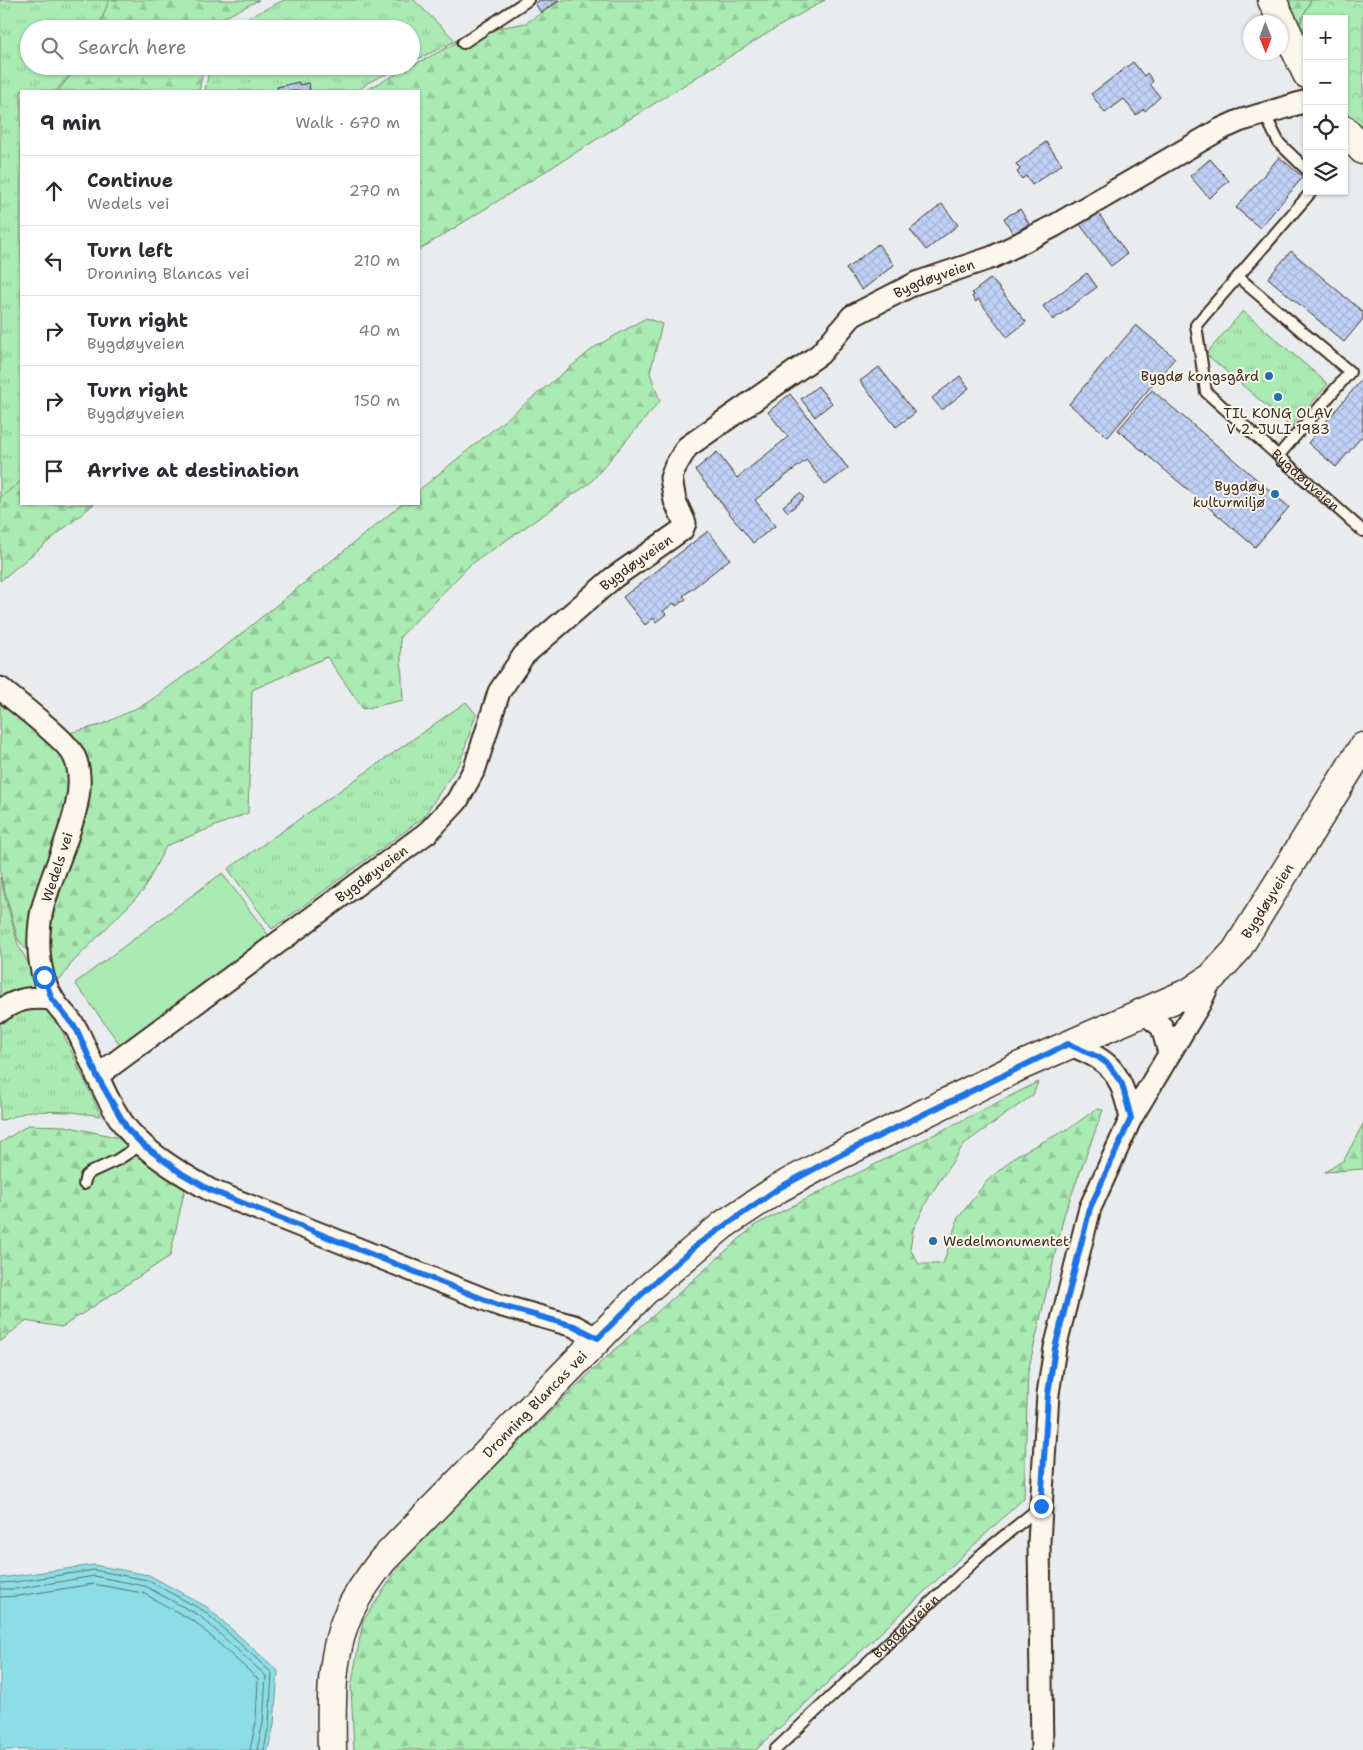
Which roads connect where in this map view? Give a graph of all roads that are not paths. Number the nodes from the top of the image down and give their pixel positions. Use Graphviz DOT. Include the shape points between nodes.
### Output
graph roads {
  1 [pos="528,0"];
  2 [pos="1272,0"];
  3 [pos="463,44"];
  4 [pos="1303,66"];
  5 [pos="1303,102"];
  6 [pos="1265,115"];
  7 [pos="1348,134"];
  8 [pos="1363,150"];
  9 [pos="1303,166"];
  10 [pos="1309,195"];
  11 [pos="1238,277"];
  12 [pos="1279,455"];
  13 [pos="1363,531"];
  14 [pos="0,688"];
  15 [pos="1363,747"];
  16 [pos="1212,977"];
  17 [pos="52,999"];
  18 [pos="0,1011"];
  19 [pos="1143,1012"];
  20 [pos="1068,1044"];
  21 [pos="1169,1052"];
  22 [pos="97,1076"];
  23 [pos="1131,1118"];
  24 [pos="142,1144"];
  25 [pos="84,1184"];
  26 [pos="598,1338"];
  27 [pos="1041,1506"];
  28 [pos="332,1750"];
  29 [pos="775,1750"];
  30 [pos="1042,1750"];
  1 -- 3 [label="lane"];
  2 -- 4 [label="street"];
  5 -- 6 [label="street, Bygdøyveien"];
  6 -- 9 [label="lane" via="1278,143"];
  6 -- 22 [label="street, Bygdøyveien" via="1239,122 1198,141 1054,226 993,257 916,283 852,316 820,354 697,438 680,457 671,478 675,501 685,523 682,530 613,578 524,655 499,692 475,768 457,802 428,832"];
  7 -- 8 [label="street"];
  10 -- 11 [label="lane, Bygdøyveien"];
  11 -- 12 [label="lane, Bygdøyveien" via="1196,325 1206,392"];
  11 -- 12 [label="lane" via="1350,372"];
  12 -- 13 [label="lane, Bygdøyveien"];
  14 -- 17 [label="street, Wedels vei" via="73,754 79,774 76,808 40,920 39,953"];
  15 -- 16 [label="street, Bygdøyveien" via="1236,950"];
  16 -- 19 [label="street, Dronning Blancas vei" via="1190,992"];
  16 -- 21 [label="street, Bygdøyveien" via="1200,1003"];
  17 -- 18 [label="street" via="31,997"];
  17 -- 22 [label="street, Wedels vei" via="77,1030"];
  19 -- 20 [label="street, Dronning Blancas vei"];
  19 -- 21 [label="street" via="1162,1027"];
  20 -- 23 [label="street" via="1108,1064 1122,1084"];
  20 -- 26 [label="street, Dronning Blancas vei" via="779,1188 697,1245"];
  21 -- 23 [label="street, Bygdøyveien"];
  22 -- 24 [label="street, Wedels vei" via="118,1115"];
  23 -- 27 [label="street, Bygdøyveien" via="1090,1208 1055,1348 1048,1394"];
  24 -- 25 [label="lane" via="86,1176"];
  24 -- 26 [label="street, Wedels vei" via="210,1190 498,1305 574,1326"];
  26 -- 28 [label="street, Dronning Blancas vei" via="382,1561 361,1591 340,1639 333,1681"];
  27 -- 29 [label="lane, Bygdøyveien" via="982,1553"];
  27 -- 30 [label="street, Bygdøyveien"];
}
